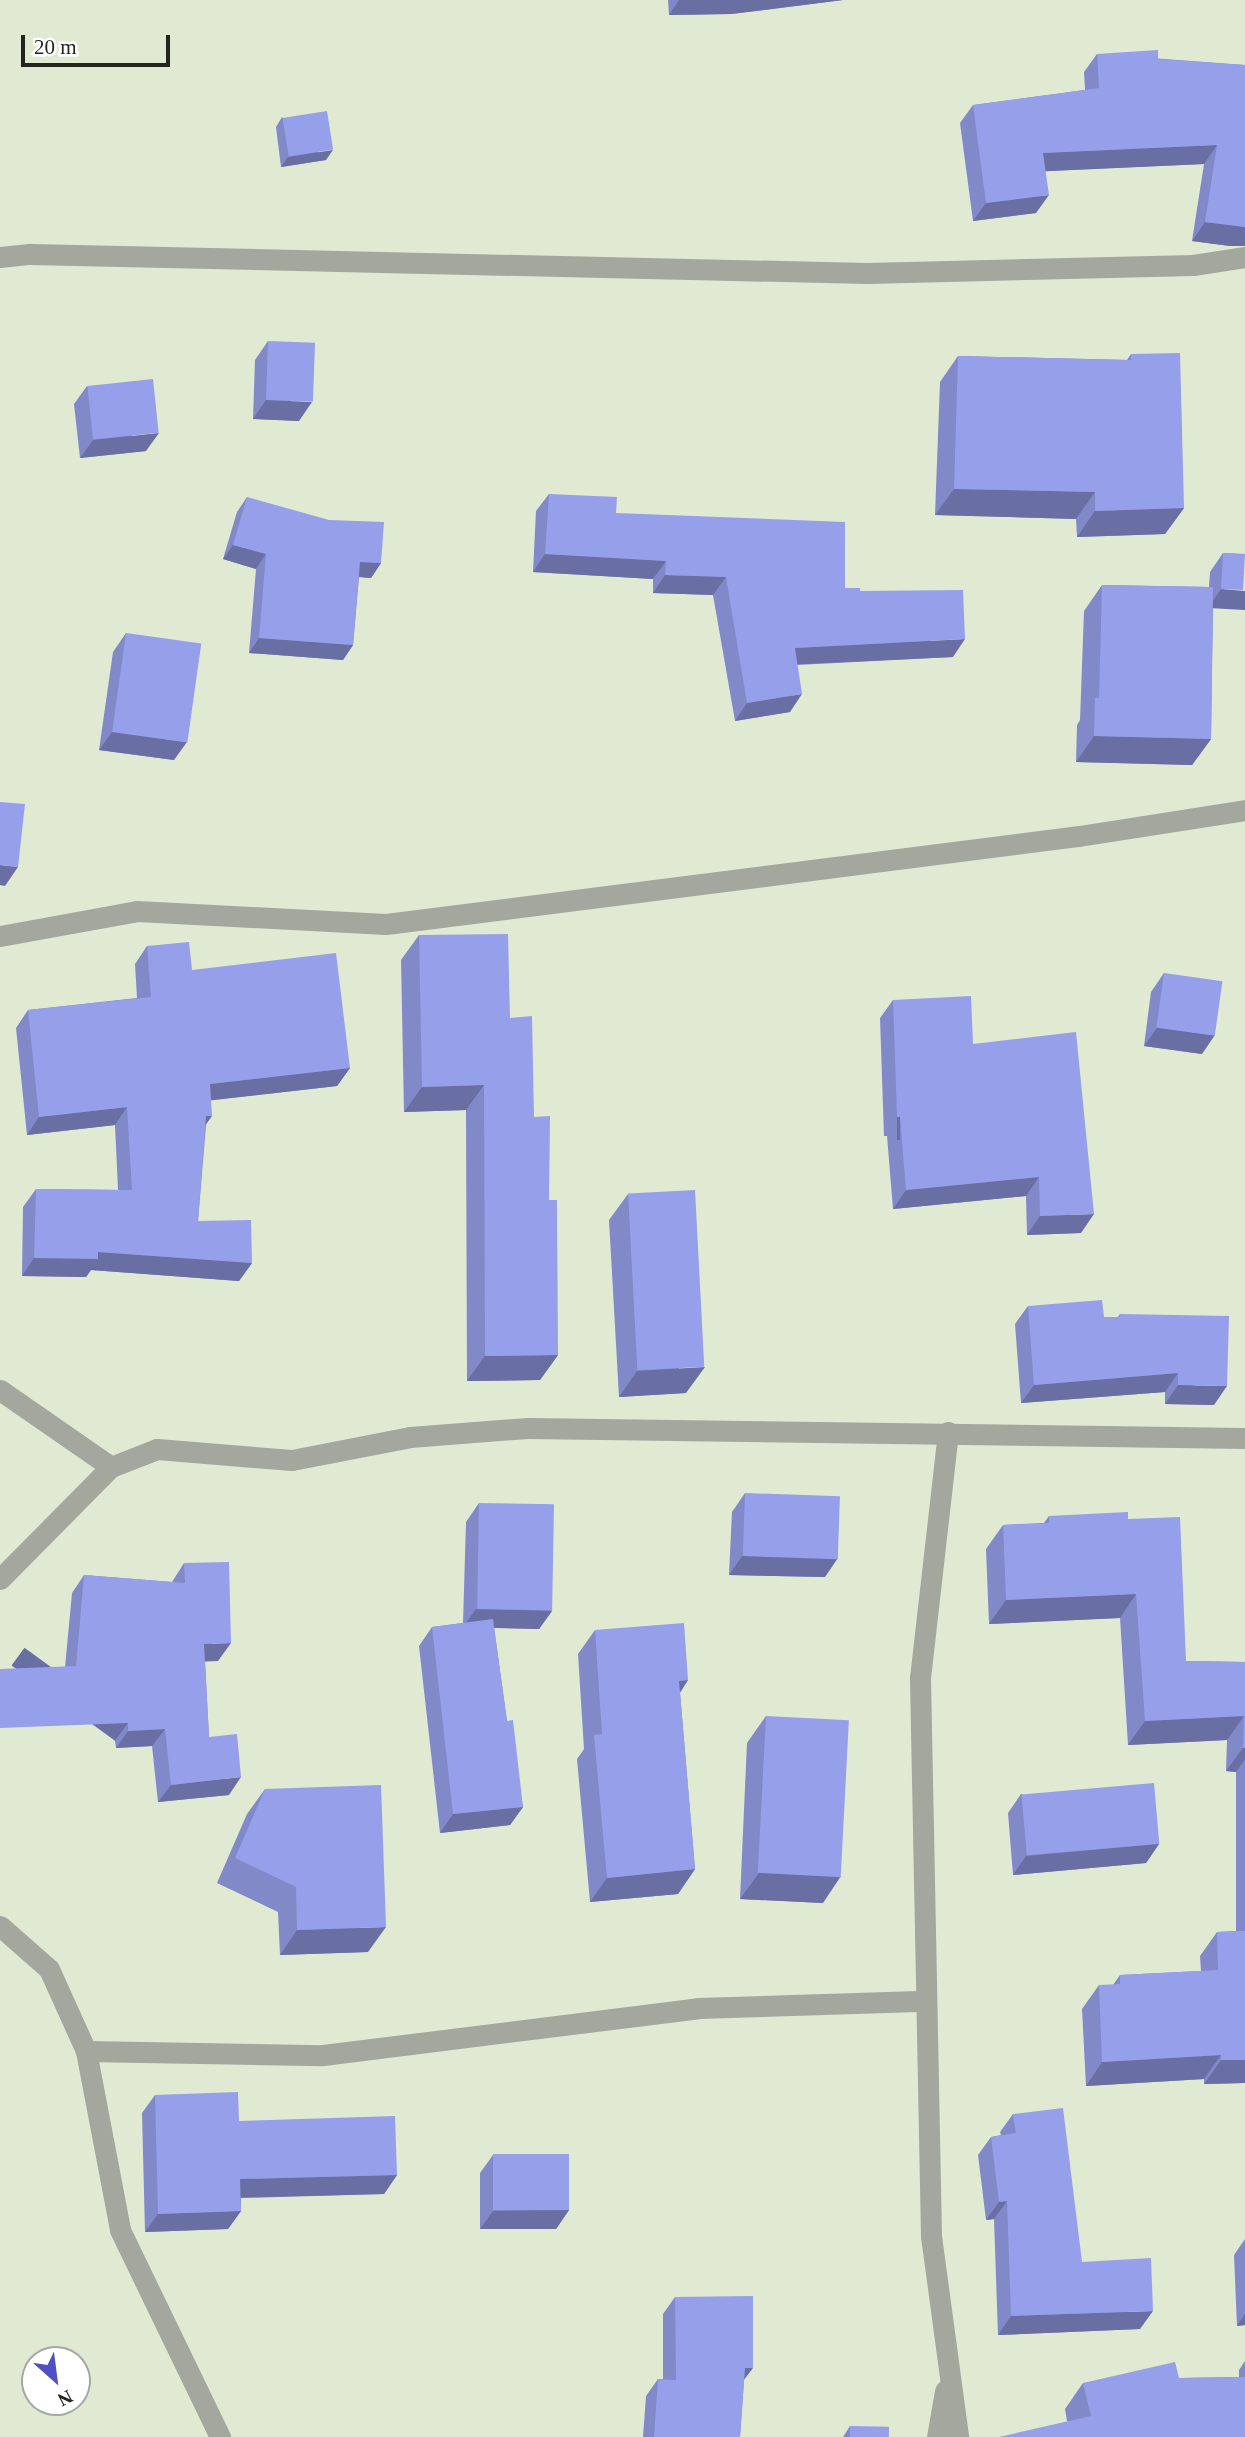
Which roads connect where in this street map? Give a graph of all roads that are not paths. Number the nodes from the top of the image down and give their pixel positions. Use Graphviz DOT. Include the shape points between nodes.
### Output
graph roads {
  1 [pos="0,257"];
  2 [pos="1245,257"];
  3 [pos="1245,810"];
  4 [pos="0,936"];
  5 [pos="0,1390"];
  6 [pos="948,1432"];
  7 [pos="1245,1438"];
  8 [pos="111,1467"];
  9 [pos="0,1579"];
  10 [pos="0,1926"];
  11 [pos="926,2001"];
  12 [pos="86,2051"];
  13 [pos="949,2372"];
  14 [pos="220,2437"];
  15 [pos="937,2437"];
  16 [pos="958,2437"];
  1 -- 2 [label="street" via="30,254 867,273 1193,265"];
  3 -- 4 [label="street" via="1079,836 386,923 137,911"];
  5 -- 8 [label="street"];
  6 -- 7 [label="street"];
  6 -- 8 [label="street" via="528,1428 410,1437 292,1460 157,1448"];
  6 -- 11 [label="street" via="920,1678"];
  8 -- 9 [label="street"];
  10 -- 12 [label="street" via="49,1969"];
  11 -- 12 [label="street" via="698,2008 323,2054"];
  11 -- 13 [label="street" via="931,2235"];
  12 -- 14 [label="street" via="120,2230"];
  13 -- 15 [label="street"];
  13 -- 16 [label="street"];
}
